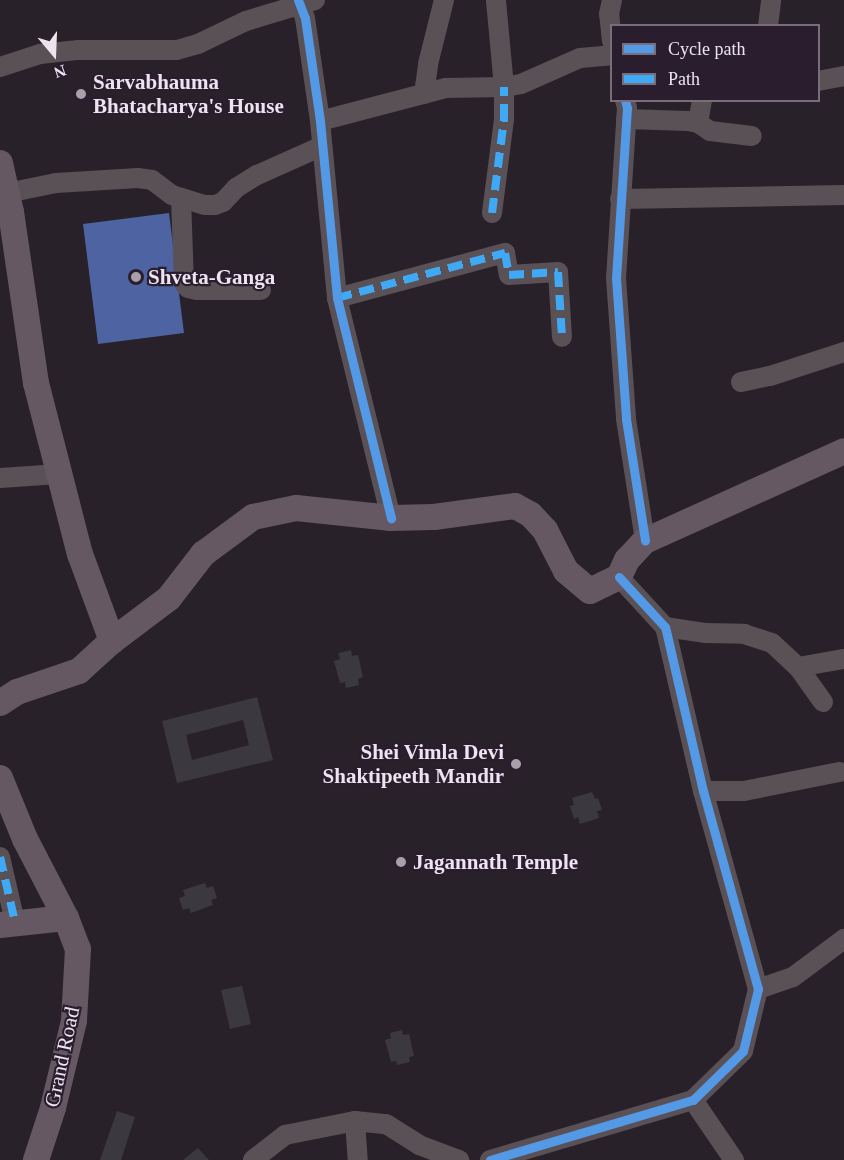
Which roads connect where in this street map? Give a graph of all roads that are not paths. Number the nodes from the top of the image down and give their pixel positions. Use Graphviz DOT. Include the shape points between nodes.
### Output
graph roads {
  1 [pos="444,0"];
  2 [pos="496,0"];
  3 [pos="612,0"];
  4 [pos="771,0"];
  5 [pos="304,2"];
  6 [pos="610,24"];
  7 [pos="768,24"];
  8 [pos="610,55"];
  9 [pos="0,67"];
  10 [pos="844,76"];
  11 [pos="820,81"];
  12 [pos="504,87"];
  13 [pos="424,94"];
  14 [pos="702,102"];
  15 [pos="626,110"];
  16 [pos="320,122"];
  17 [pos="698,123"];
  18 [pos="752,136"];
  19 [pos="322,146"];
  20 [pos="0,163"];
  21 [pos="7,193"];
  22 [pos="844,195"];
  23 [pos="181,198"];
  24 [pos="620,199"];
  25 [pos="492,213"];
  26 [pos="261,290"];
  27 [pos="337,298"];
  28 [pos="562,337"];
  29 [pos="844,352"];
  30 [pos="741,382"];
  31 [pos="844,451"];
  32 [pos="59,474"];
  33 [pos="0,478"];
  34 [pos="391,518"];
  35 [pos="645,541"];
  36 [pos="619,577"];
  37 [pos="665,627"];
  38 [pos="112,641"];
  39 [pos="844,659"];
  40 [pos="798,667"];
  41 [pos="823,702"];
  42 [pos="0,703"];
  43 [pos="840,772"];
  44 [pos="0,778"];
  45 [pos="703,790"];
  46 [pos="0,857"];
  47 [pos="66,918"];
  48 [pos="7,923"];
  49 [pos="844,939"];
  50 [pos="758,989"];
  51 [pos="693,1100"];
  52 [pos="355,1122"];
  53 [pos="36,1160"];
  54 [pos="253,1160"];
  55 [pos="358,1160"];
  56 [pos="459,1160"];
  57 [pos="490,1160"];
  58 [pos="734,1160"];
  1 -- 13 [label="street"];
  2 -- 12 [label="street"];
  3 -- 6 [label="street"];
  4 -- 7 [label="street"];
  5 -- 9 [label="street" via="177,50 79,50 40,54"];
  5 -- 16 [label="street"];
  8 -- 12 [label="street" via="580,58 521,84"];
  10 -- 11 [label="street"];
  12 -- 13 [label="street" via="446,88"];
  12 -- 25 [label="street" via="504,119"];
  13 -- 16 [label="street"];
  14 -- 17 [label="street"];
  15 -- 17 [label="street"];
  15 -- 24 [label="street"];
  16 -- 19 [label="street"];
  17 -- 18 [label="street" via="710,131"];
  19 -- 23 [label="street" via="257,175 223,202 205,205"];
  19 -- 27 [label="street"];
  20 -- 21 [label="main road"];
  21 -- 23 [label="street" via="57,183 138,177 152,180"];
  21 -- 32 [label="main road" via="36,383"];
  22 -- 24 [label="street"];
  23 -- 26 [label="street" via="181,273 188,288"];
  24 -- 35 [label="street" via="616,278 625,407"];
  27 -- 28 [label="street" via="505,253 509,275 558,272"];
  27 -- 34 [label="street"];
  29 -- 30 [label="street"];
  31 -- 35 [label="main road"];
  32 -- 33 [label="street"];
  32 -- 38 [label="main road" via="80,554"];
  34 -- 36 [label="main road" via="434,517 515,506 545,530 566,571 590,591"];
  34 -- 38 [label="main road" via="296,508 253,518 203,554 169,598"];
  35 -- 36 [label="main road" via="627,560"];
  36 -- 37 [label="street"];
  37 -- 40 [label="street" via="744,634 772,643"];
  37 -- 45 [label="street"];
  38 -- 42 [label="main road" via="79,671 17,692"];
  39 -- 40 [label="street"];
  40 -- 41 [label="street"];
  43 -- 45 [label="street" via="744,790"];
  44 -- 47 [label="main road, Grand Road" via="24,839"];
  45 -- 50 [label="street"];
  46 -- 48 [label="street"];
  47 -- 48 [label="main road"];
  47 -- 53 [label="main road, Grand Road" via="78,949 74,1022"];
  49 -- 50 [label="street" via="793,977"];
  50 -- 51 [label="street" via="743,1052"];
  51 -- 57 [label="street"];
  51 -- 58 [label="street"];
  52 -- 54 [label="street" via="285,1135"];
  52 -- 55 [label="street"];
  52 -- 56 [label="street" via="386,1124 419,1145"];
}
